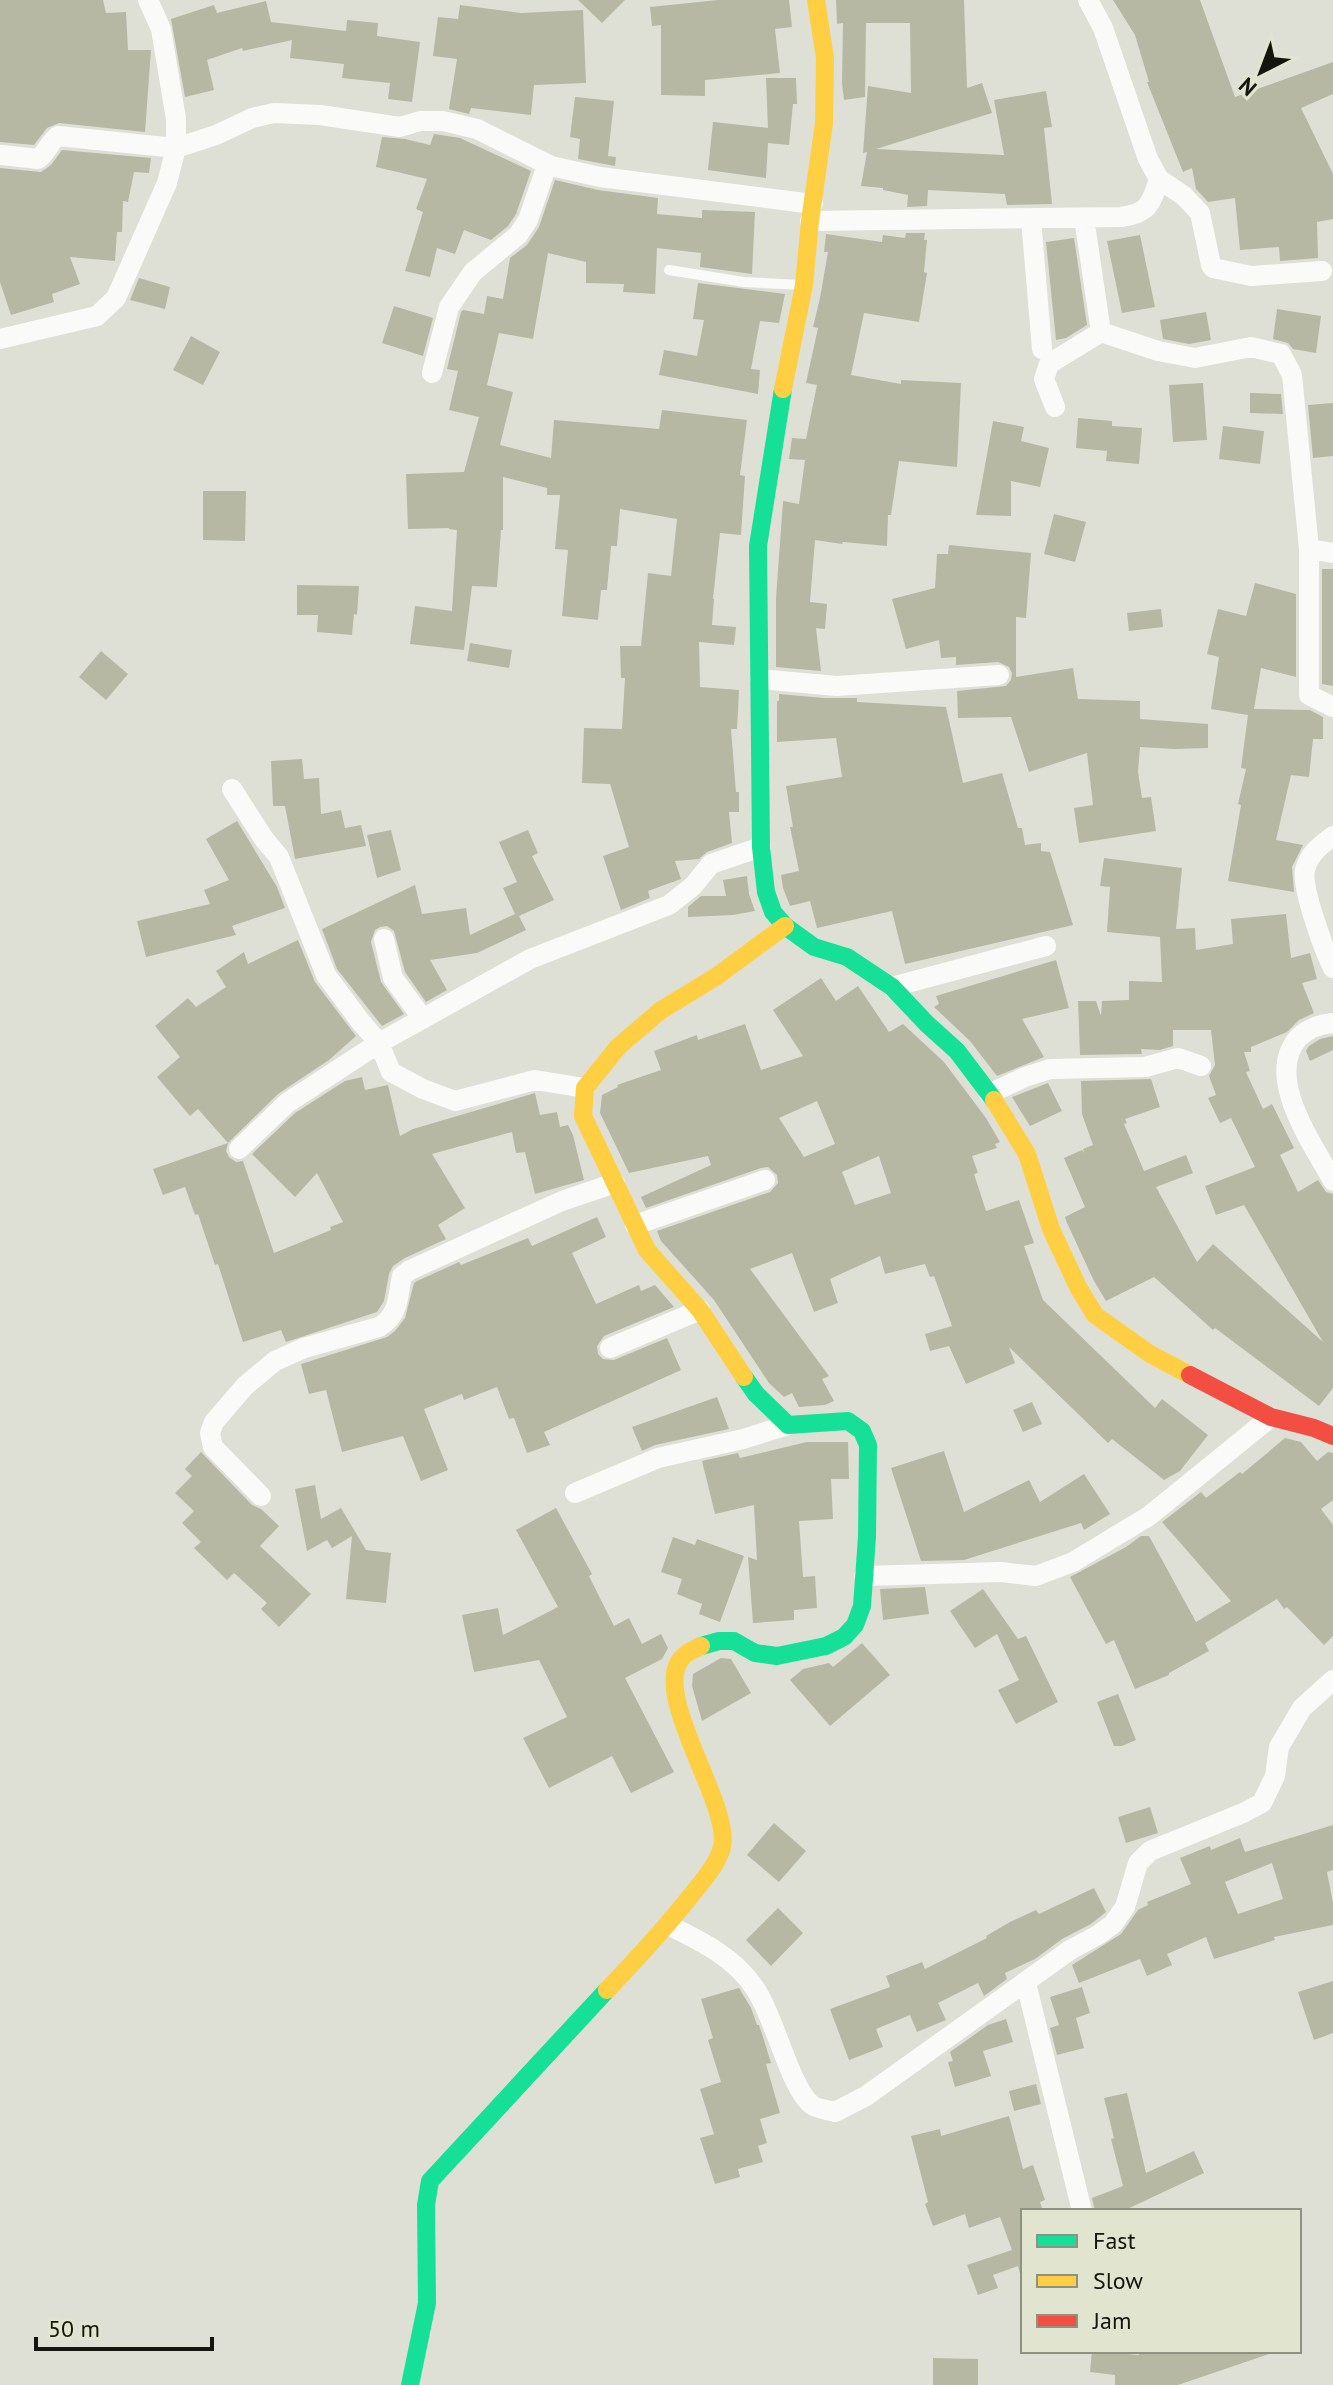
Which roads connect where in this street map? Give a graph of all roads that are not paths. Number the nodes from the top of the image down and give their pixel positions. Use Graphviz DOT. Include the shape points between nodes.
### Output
graph roads {
  1 [pos="148,0"];
  2 [pos="816,0"];
  3 [pos="1088,0"];
  4 [pos="176,148"];
  5 [pos="2,155"];
  6 [pos="547,165"];
  7 [pos="1159,179"];
  8 [pos="811,212"];
  9 [pos="1084,218"];
  10 [pos="1031,219"];
  11 [pos="669,270"];
  12 [pos="1322,271"];
  13 [pos="804,285"];
  14 [pos="1101,332"];
  15 [pos="0,339"];
  16 [pos="1042,349"];
  17 [pos="432,373"];
  18 [pos="1055,407"];
  19 [pos="1309,549"];
  20 [pos="1333,553"];
  21 [pos="999,675"];
  22 [pos="760,679"];
  23 [pos="1333,707"];
  24 [pos="232,789"];
  25 [pos="1333,836"];
  26 [pos="761,847"];
  27 [pos="785,926"];
  28 [pos="384,939"];
  29 [pos="1046,946"];
  30 [pos="1333,968"];
  31 [pos="892,987"];
  32 [pos="423,1019"];
  33 [pos="1333,1023"];
  34 [pos="379,1043"];
  35 [pos="1201,1066"];
  36 [pos="585,1088"];
  37 [pos="989,1094"];
  38 [pos="239,1149"];
  39 [pos="765,1180"];
  40 [pos="1333,1181"];
  41 [pos="615,1183"];
  42 [pos="635,1225"];
  43 [pos="700,1310"];
  44 [pos="610,1348"];
  45 [pos="1271,1417"];
  46 [pos="788,1425"];
  47 [pos="1333,1436"];
  48 [pos="575,1493"];
  49 [pos="261,1496"];
  50 [pos="864,1576"];
  51 [pos="1333,1680"];
  52 [pos="668,1925"];
  53 [pos="1026,1983"];
  54 [pos="1082,2209"];
  55 [pos="410,2385"];
  1 -- 4 [label="street" via="167,58"];
  2 -- 8 [label="street" via="825,58 824,123"];
  3 -- 7 [label="street"];
  4 -- 5 [label="street" via="58,136 38,159"];
  4 -- 6 [label="street" via="252,118 274,113 320,115 400,127 443,121 477,129"];
  4 -- 15 [label="street" via="167,183 116,298 97,316"];
  6 -- 8 [label="street"];
  6 -- 17 [label="street" via="518,235 473,272 449,307"];
  7 -- 9 [label="street" via="1151,203 1139,215"];
  7 -- 12 [label="street" via="1200,213 1213,268 1251,276"];
  8 -- 10 [label="street"];
  8 -- 13 [label="street"];
  9 -- 10 [label="street"];
  9 -- 14 [label="street"];
  10 -- 16 [label="street"];
  11 -- 13 [label="lane"];
  13 -- 22 [label="street" via="758,546"];
  14 -- 18 [label="street" via="1049,364 1044,379"];
  14 -- 19 [label="street" via="1195,358 1251,347 1281,354 1292,375"];
  19 -- 20 [label="street"];
  19 -- 23 [label="street" via="1309,695"];
  21 -- 22 [label="street" via="837,686"];
  22 -- 26 [label="street"];
  24 -- 34 [label="street" via="279,857 326,975"];
  25 -- 30 [label="street" via="1314,850 1304,872"];
  26 -- 27 [label="street" via="766,892"];
  26 -- 32 [label="street" via="711,864 669,905 530,959"];
  27 -- 31 [label="street"];
  27 -- 36 [label="street" via="660,1011 618,1047"];
  28 -- 32 [label="street" via="393,978"];
  29 -- 31 [label="street"];
  31 -- 37 [label="street" via="957,1051"];
  32 -- 34 [label="street"];
  33 -- 40 [label="street" via="1304,1033 1291,1046 1286,1066 1294,1108"];
  34 -- 36 [label="street" via="391,1072 455,1101 535,1080"];
  34 -- 38 [label="street" via="287,1103"];
  35 -- 37 [label="street" via="1178,1058 1145,1067 1050,1069"];
  36 -- 41 [label="street" via="583,1116"];
  37 -- 45 [label="street" via="1027,1154 1051,1229 1095,1315 1150,1354"];
  39 -- 42 [label="street"];
  41 -- 42 [label="street"];
  41 -- 49 [label="street" via="562,1201 410,1270 402,1276 394,1316 385,1324 289,1354 245,1386 210,1433 213,1447"];
  42 -- 43 [label="street" via="647,1250"];
  43 -- 44 [label="street"];
  43 -- 46 [label="street" via="756,1394"];
  45 -- 47 [label="street"];
  45 -- 50 [label="street" via="1149,1516 1073,1562 1036,1576"];
  46 -- 48 [label="street" via="658,1458"];
  46 -- 50 [label="street" via="848,1421 862,1431 868,1445 869,1497"];
  50 -- 52 [label="street" via="855,1625 826,1646 777,1656 719,1641 683,1656 675,1687 719,1813 723,1843 717,1862"];
  51 -- 53 [label="street" via="1302,1708 1279,1747 1275,1776 1262,1803 1150,1851 1138,1863 1125,1907 1113,1924"];
  52 -- 53 [label="street" via="733,1962 756,1989 797,2086 812,2106 835,2112 866,2096"];
  52 -- 55 [label="street" via="430,2181 427,2303"];
  53 -- 54 [label="street"];
}
